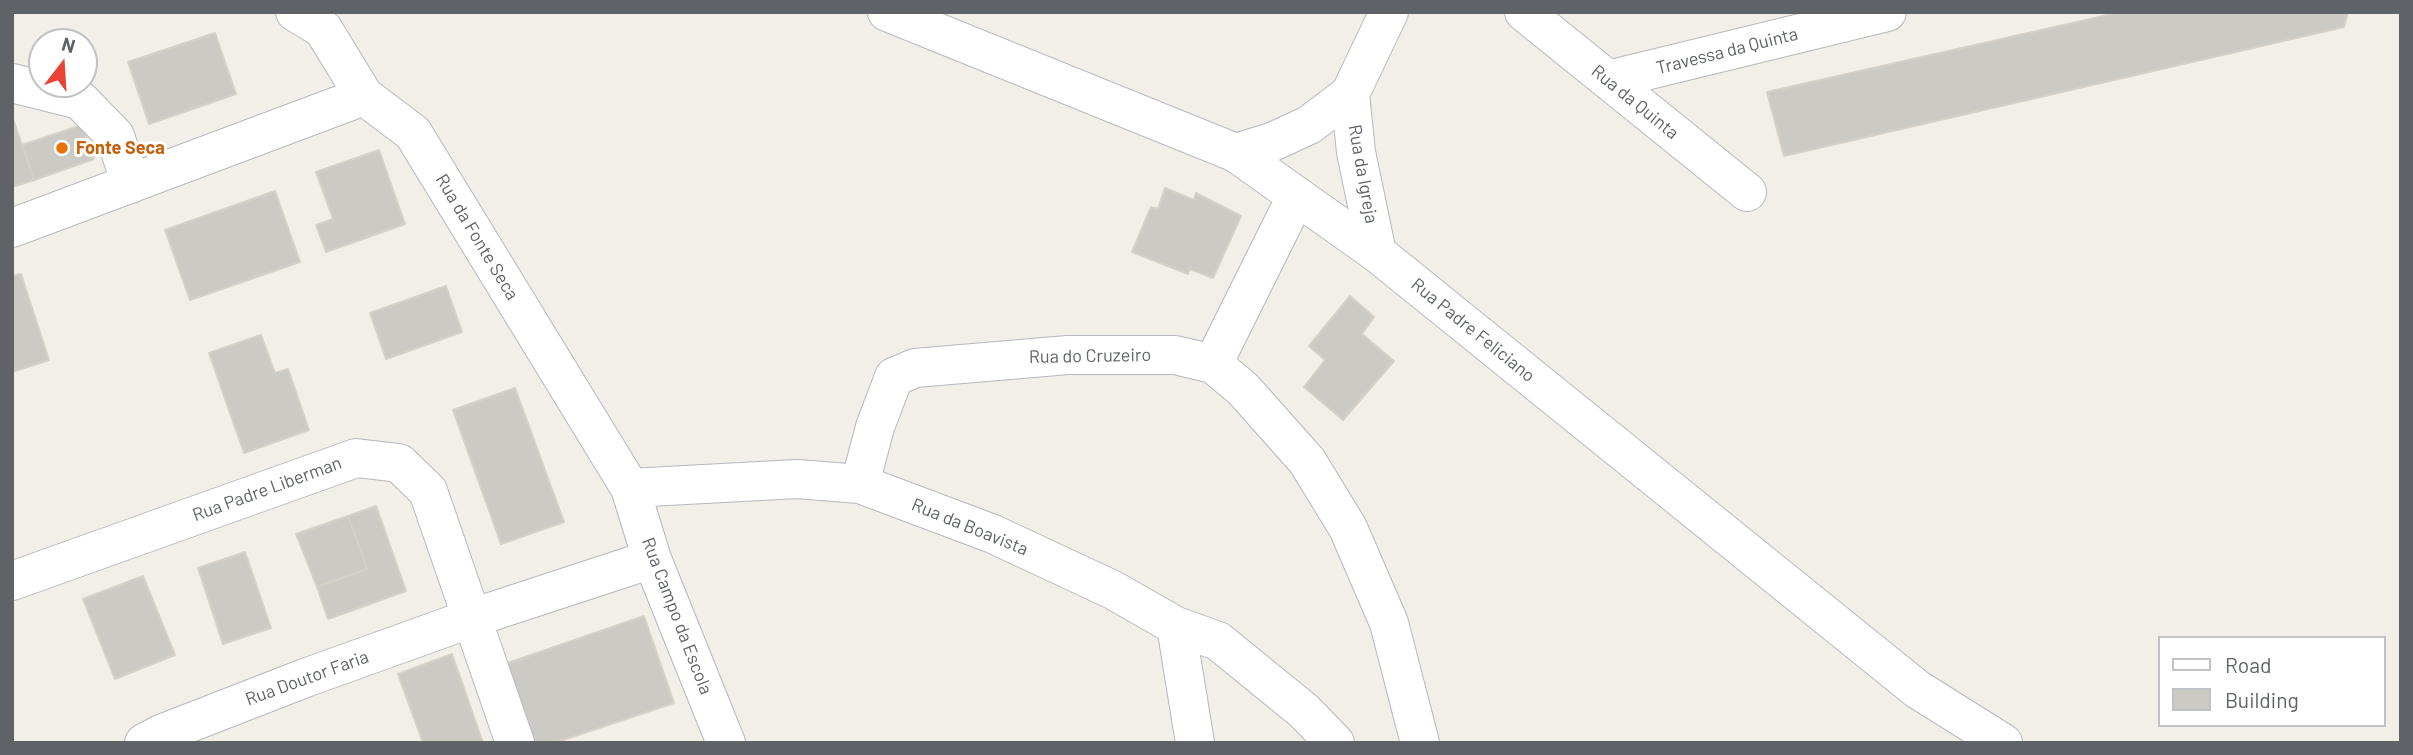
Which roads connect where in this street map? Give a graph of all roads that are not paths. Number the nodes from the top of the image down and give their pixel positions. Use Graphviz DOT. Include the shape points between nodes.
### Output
graph roads {
  1 [pos="295,12"];
  2 [pos="887,12"];
  3 [pos="1389,12"];
  4 [pos="1524,12"];
  5 [pos="1886,12"];
  6 [pos="1608,80"];
  7 [pos="12,83"];
  8 [pos="1350,94"];
  9 [pos="364,96"];
  10 [pos="1236,153"];
  11 [pos="131,184"];
  12 [pos="1746,192"];
  13 [pos="1298,197"];
  14 [pos="12,228"];
  15 [pos="1377,253"];
  16 [pos="1213,364"];
  17 [pos="860,484"];
  18 [pos="631,488"];
  19 [pos="652,559"];
  20 [pos="12,581"];
  21 [pos="472,618"];
  22 [pos="1176,626"];
  23 [pos="144,743"];
  24 [pos="515,743"];
  25 [pos="726,743"];
  26 [pos="1195,743"];
  27 [pos="1335,743"];
  28 [pos="1420,743"];
  29 [pos="2003,743"];
  1 -- 9 [label="street, Rua da Fonte Seca" via="323,29"];
  2 -- 10 [label="street, Rua Padre Feliciano"];
  3 -- 8 [label="street, Rua da Igreja"];
  4 -- 6 [label="street, Rua da Quinta"];
  5 -- 6 [label="street, Travessa da Quinta"];
  6 -- 12 [label="street, Rua da Quinta"];
  7 -- 11 [label="street" via="80,100 116,136"];
  8 -- 10 [label="street, Rua da Igreja" via="1309,125"];
  8 -- 15 [label="street, Rua da Igreja" via="1356,152"];
  9 -- 11 [label="street"];
  9 -- 18 [label="street, Rua da Fonte Seca" via="413,133"];
  10 -- 13 [label="street, Rua Padre Feliciano"];
  11 -- 14 [label="street"];
  13 -- 15 [label="street, Rua Padre Feliciano"];
  13 -- 16 [label="street"];
  15 -- 29 [label="street, Rua Padre Feliciano" via="1917,689"];
  16 -- 17 [label="street, Rua do Cruzeiro" via="1175,355 1068,355 915,368 894,377 874,427"];
  16 -- 28 [label="street" via="1243,389 1307,461 1348,528 1389,623"];
  17 -- 18 [label="street, Rua da Boavista" via="797,479"];
  17 -- 22 [label="street, Rua da Boavista" via="993,534 1113,590"];
  18 -- 19 [label="street, Rua Campo da Escola"];
  19 -- 21 [label="street, Rua Doutor Faria"];
  19 -- 25 [label="street, Rua Campo da Escola"];
  20 -- 21 [label="street, Rua Padre Liberman" via="356,457 399,463 428,491"];
  21 -- 23 [label="street, Rua Doutor Faria"];
  21 -- 24 [label="street, Rua Padre Liberman"];
  22 -- 26 [label="street"];
  22 -- 27 [label="street, Rua da Boavista" via="1217,641 1304,711"];
}
